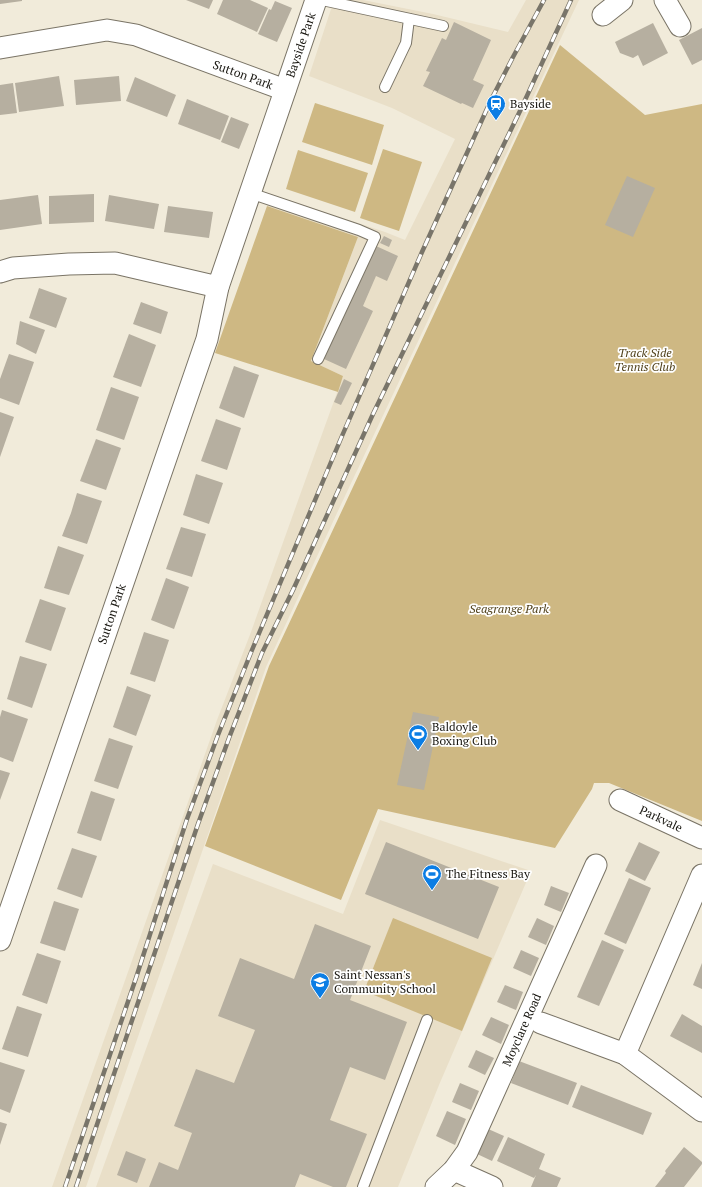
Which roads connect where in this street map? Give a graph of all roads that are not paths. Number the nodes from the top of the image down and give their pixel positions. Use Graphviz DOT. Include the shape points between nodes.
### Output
graph roads {
  1 [pos="316,0"];
  2 [pos="322,0"];
  3 [pos="622,0"];
  4 [pos="665,0"];
  5 [pos="603,15"];
  6 [pos="409,19"];
  7 [pos="443,26"];
  8 [pos="680,26"];
  9 [pos="0,48"];
  10 [pos="385,87"];
  11 [pos="285,90"];
  12 [pos="250,193"];
  13 [pos="0,272"];
  14 [pos="218,287"];
  15 [pos="318,359"];
  16 [pos="620,800"];
  17 [pos="702,838"];
  18 [pos="596,865"];
  19 [pos="702,875"];
  20 [pos="0,940"];
  21 [pos="427,1020"];
  22 [pos="540,1023"];
  23 [pos="625,1054"];
  24 [pos="702,1111"];
  25 [pos="454,1170"];
  26 [pos="363,1187"];
  27 [pos="436,1187"];
  28 [pos="492,1187"];
  1 -- 11 [label="street, Bayside Park"];
  2 -- 6 [label="lane"];
  3 -- 5 [label="street"];
  4 -- 8 [label="street"];
  6 -- 7 [label="lane"];
  6 -- 10 [label="lane" via="406,43"];
  9 -- 11 [label="street, Sutton Park" via="107,30 136,35"];
  11 -- 12 [label="street, Sutton Park"];
  12 -- 14 [label="street, Sutton Park"];
  12 -- 15 [label="lane" via="375,237"];
  13 -- 14 [label="street" via="13,268 62,264 115,263"];
  14 -- 20 [label="street, Sutton Park" via="204,346"];
  16 -- 17 [label="street, Parkvale"];
  18 -- 25 [label="street, Moyclare Road" via="467,1152"];
  19 -- 23 [label="street"];
  21 -- 26 [label="lane"];
  22 -- 23 [label="street"];
  23 -- 24 [label="street"];
  25 -- 27 [label="street, Moyclare Road"];
  25 -- 28 [label="street"];
}
